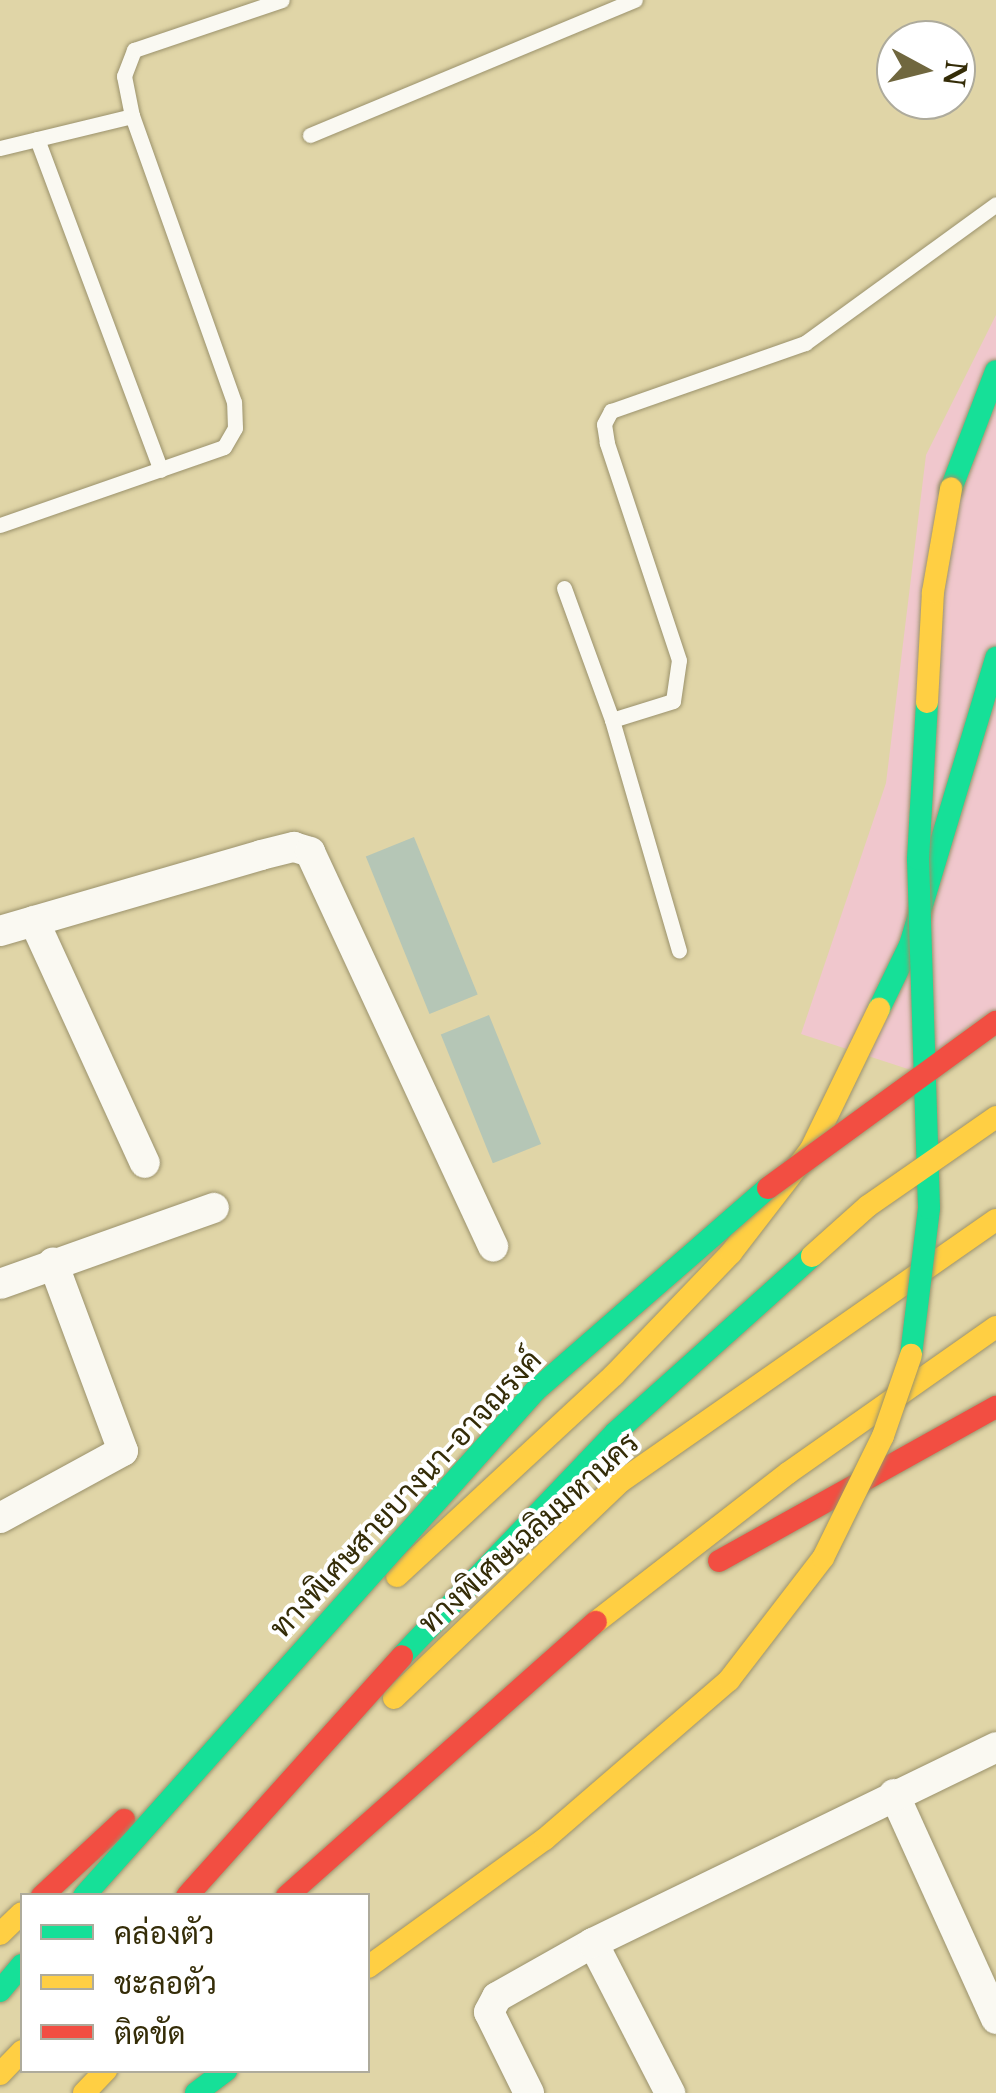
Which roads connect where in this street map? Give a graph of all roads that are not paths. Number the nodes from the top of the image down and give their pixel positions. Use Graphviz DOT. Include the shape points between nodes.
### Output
graph roads {
  1 [pos="282,0"];
  2 [pos="634,0"];
  3 [pos="132,116"];
  4 [pos="310,135"];
  5 [pos="37,139"];
  6 [pos="0,148"];
  7 [pos="996,204"];
  8 [pos="996,371"];
  9 [pos="161,470"];
  10 [pos="0,525"];
  11 [pos="564,588"];
  12 [pos="996,658"];
  13 [pos="612,720"];
  14 [pos="34,921"];
  15 [pos="0,931"];
  16 [pos="679,950"];
  17 [pos="996,1022"];
  18 [pos="996,1117"];
  19 [pos="811,1149"];
  20 [pos="145,1162"];
  21 [pos="214,1208"];
  22 [pos="996,1220"];
  23 [pos="493,1248"];
  24 [pos="54,1263"];
  25 [pos="0,1284"];
  26 [pos="996,1326"];
  27 [pos="996,1407"];
  28 [pos="620,1482"];
  29 [pos="0,1518"];
  30 [pos="558,1650"];
  31 [pos="996,1747"];
  32 [pos="894,1794"];
  33 [pos="45,1893"];
  34 [pos="87,1893"];
  35 [pos="189,1893"];
  36 [pos="189,1893"];
  37 [pos="290,1893"];
  38 [pos="20,1916"];
  39 [pos="0,1934"];
  40 [pos="593,1942"];
  41 [pos="370,1966"];
  42 [pos="20,1967"];
  43 [pos="0,1990"];
  44 [pos="996,2019"];
  45 [pos="20,2053"];
  46 [pos="27,2073"];
  47 [pos="103,2073"];
  48 [pos="222,2073"];
  49 [pos="0,2074"];
  50 [pos="10,2093"];
  51 [pos="84,2093"];
  52 [pos="196,2093"];
  53 [pos="529,2093"];
  54 [pos="670,2093"];
  1 -- 3 [label="lane" via="134,50 124,76"];
  2 -- 4 [label="lane"];
  3 -- 5 [label="lane"];
  3 -- 9 [label="lane" via="234,402 235,428 224,448"];
  5 -- 6 [label="lane"];
  5 -- 9 [label="lane"];
  7 -- 13 [label="lane" via="805,342 611,411 604,424 608,442 680,660 672,702"];
  8 -- 41 [label="highway, bridge" via="951,489 933,592 918,859 929,1208 908,1367 883,1436 824,1558 729,1680 544,1839"];
  9 -- 10 [label="lane"];
  11 -- 13 [label="lane"];
  12 -- 19 [label="highway" via="910,945"];
  13 -- 16 [label="lane"];
  14 -- 15 [label="street"];
  14 -- 20 [label="street"];
  14 -- 23 [label="street" via="262,855 294,847 310,852"];
  17 -- 34 [label="highway, ทางพิเศษสายบางนา-อาจณรงค์, bridge" via="776,1181 536,1392"];
  18 -- 35 [label="highway, bridge" via="868,1206 616,1433 480,1569"];
  19 -- 28 [label="highway"];
  19 -- 33 [label="highway" via="731,1253 614,1374"];
  21 -- 24 [label="street"];
  22 -- 28 [label="highway, ทางพิเศษเฉลิมมหานคร"];
  24 -- 25 [label="street"];
  24 -- 29 [label="street" via="123,1450"];
  26 -- 30 [label="highway" via="788,1473"];
  27 -- 30 [label="highway"];
  28 -- 36 [label="highway, ทางพิเศษเฉลิมมหานคร"];
  30 -- 37 [label="highway"];
  31 -- 32 [label="street"];
  32 -- 40 [label="street"];
  32 -- 44 [label="street"];
  38 -- 39 [label="highway"];
  40 -- 53 [label="street" via="491,2002"];
  40 -- 54 [label="street"];
  42 -- 43 [label="highway"];
  45 -- 49 [label="highway"];
  46 -- 50 [label="highway"];
  47 -- 51 [label="highway"];
  48 -- 52 [label="highway"];
}
